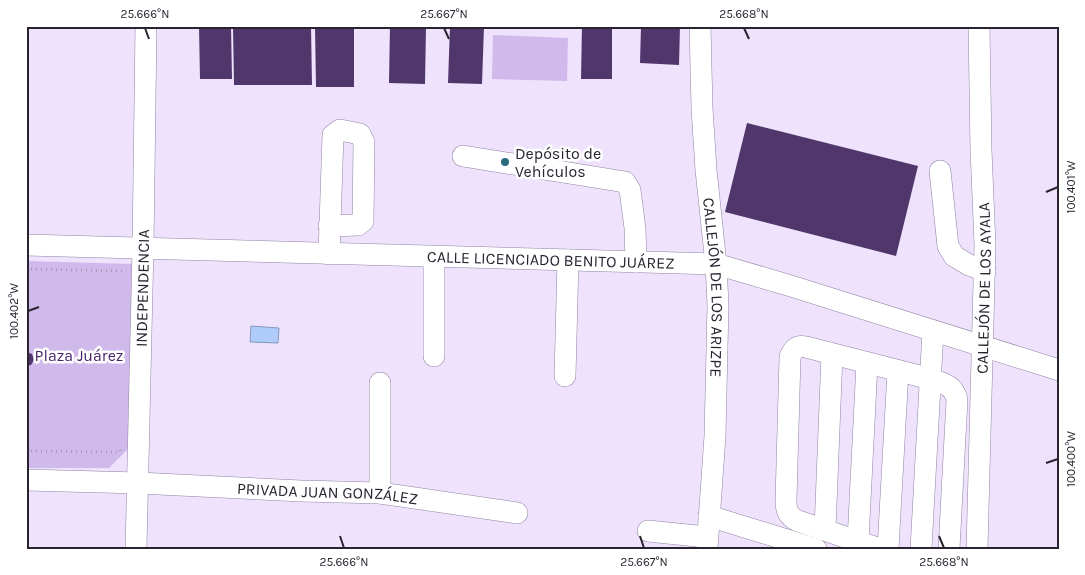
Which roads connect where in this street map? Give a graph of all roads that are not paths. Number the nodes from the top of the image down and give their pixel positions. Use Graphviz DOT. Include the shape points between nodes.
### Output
graph roads {
  1 [pos="146,26"];
  2 [pos="700,26"];
  3 [pos="979,26"];
  4 [pos="463,156"];
  5 [pos="940,171"];
  6 [pos="329,226"];
  7 [pos="26,244"];
  8 [pos="143,247"];
  9 [pos="329,254"];
  10 [pos="434,257"];
  11 [pos="568,260"];
  12 [pos="636,262"];
  13 [pos="716,264"];
  14 [pos="985,271"];
  15 [pos="934,331"];
  16 [pos="982,347"];
  17 [pos="832,354"];
  18 [pos="434,356"];
  19 [pos="867,363"];
  20 [pos="1059,370"];
  21 [pos="898,371"];
  22 [pos="565,376"];
  23 [pos="931,379"];
  24 [pos="380,383"];
  25 [pos="26,480"];
  26 [pos="138,483"];
  27 [pos="380,492"];
  28 [pos="518,514"];
  29 [pos="709,516"];
  30 [pos="648,531"];
  31 [pos="820,540"];
  32 [pos="858,541"];
  33 [pos="707,543"];
  34 [pos="136,549"];
  35 [pos="880,549"];
  36 [pos="888,549"];
  37 [pos="921,549"];
  38 [pos="949,549"];
  39 [pos="977,549"];
  1 -- 8 [label="street, INDEPENDENCIA"];
  2 -- 13 [label="street, CALLEJÓN DE LOS ARIZPE" via="706,170"];
  3 -- 14 [label="street, CALLEJÓN DE LOS AYALA"];
  4 -- 12 [label="street" via="625,182 630,190"];
  5 -- 14 [label="street" via="948,246 954,256"];
  6 -- 9 [label="street"];
  7 -- 8 [label="street, CALLE LICENCIADO BENITO JUÁREZ"];
  8 -- 9 [label="street, CALLE LICENCIADO BENITO JUÁREZ"];
  8 -- 26 [label="street, INDEPENDENCIA"];
  9 -- 10 [label="street, CALLE LICENCIADO BENITO JUÁREZ"];
  10 -- 11 [label="street, CALLE LICENCIADO BENITO JUÁREZ"];
  10 -- 18 [label="street"];
  11 -- 12 [label="street, CALLE LICENCIADO BENITO JUÁREZ"];
  11 -- 22 [label="street"];
  12 -- 13 [label="street, CALLE LICENCIADO BENITO JUÁREZ"];
  13 -- 15 [label="street, CALLE LICENCIADO BENITO JUÁREZ"];
  13 -- 29 [label="street, CALLEJÓN DE LOS ARIZPE" via="715,436"];
  14 -- 16 [label="street, CALLEJÓN DE LOS AYALA"];
  15 -- 16 [label="street, CALLE LICENCIADO BENITO JUÁREZ"];
  15 -- 23 [label="street"];
  16 -- 20 [label="street, CALLE LICENCIADO BENITO JUÁREZ"];
  16 -- 39 [label="street, CALLEJÓN DE LOS AYALA"];
  17 -- 19 [label="street"];
  17 -- 31 [label="street"];
  17 -- 31 [label="street" via="800,346 790,357 786,507 792,518"];
  19 -- 21 [label="street"];
  19 -- 32 [label="street"];
  21 -- 23 [label="street"];
  21 -- 36 [label="street"];
  23 -- 37 [label="street"];
  23 -- 38 [label="street" via="950,386 956,394"];
  24 -- 27 [label="street"];
  25 -- 26 [label="street, PRIVADA JUAN GONZÁLEZ"];
  26 -- 27 [label="street, PRIVADA JUAN GONZÁLEZ"];
  26 -- 34 [label="street, INDEPENDENCIA"];
  27 -- 28 [label="street, PRIVADA JUAN GONZÁLEZ"];
  29 -- 31 [label="street"];
  29 -- 33 [label="street, CALLEJÓN DE LOS ARIZPE"];
  30 -- 33 [label="street"];
  31 -- 32 [label="street"];
  32 -- 35 [label="street"];
}
